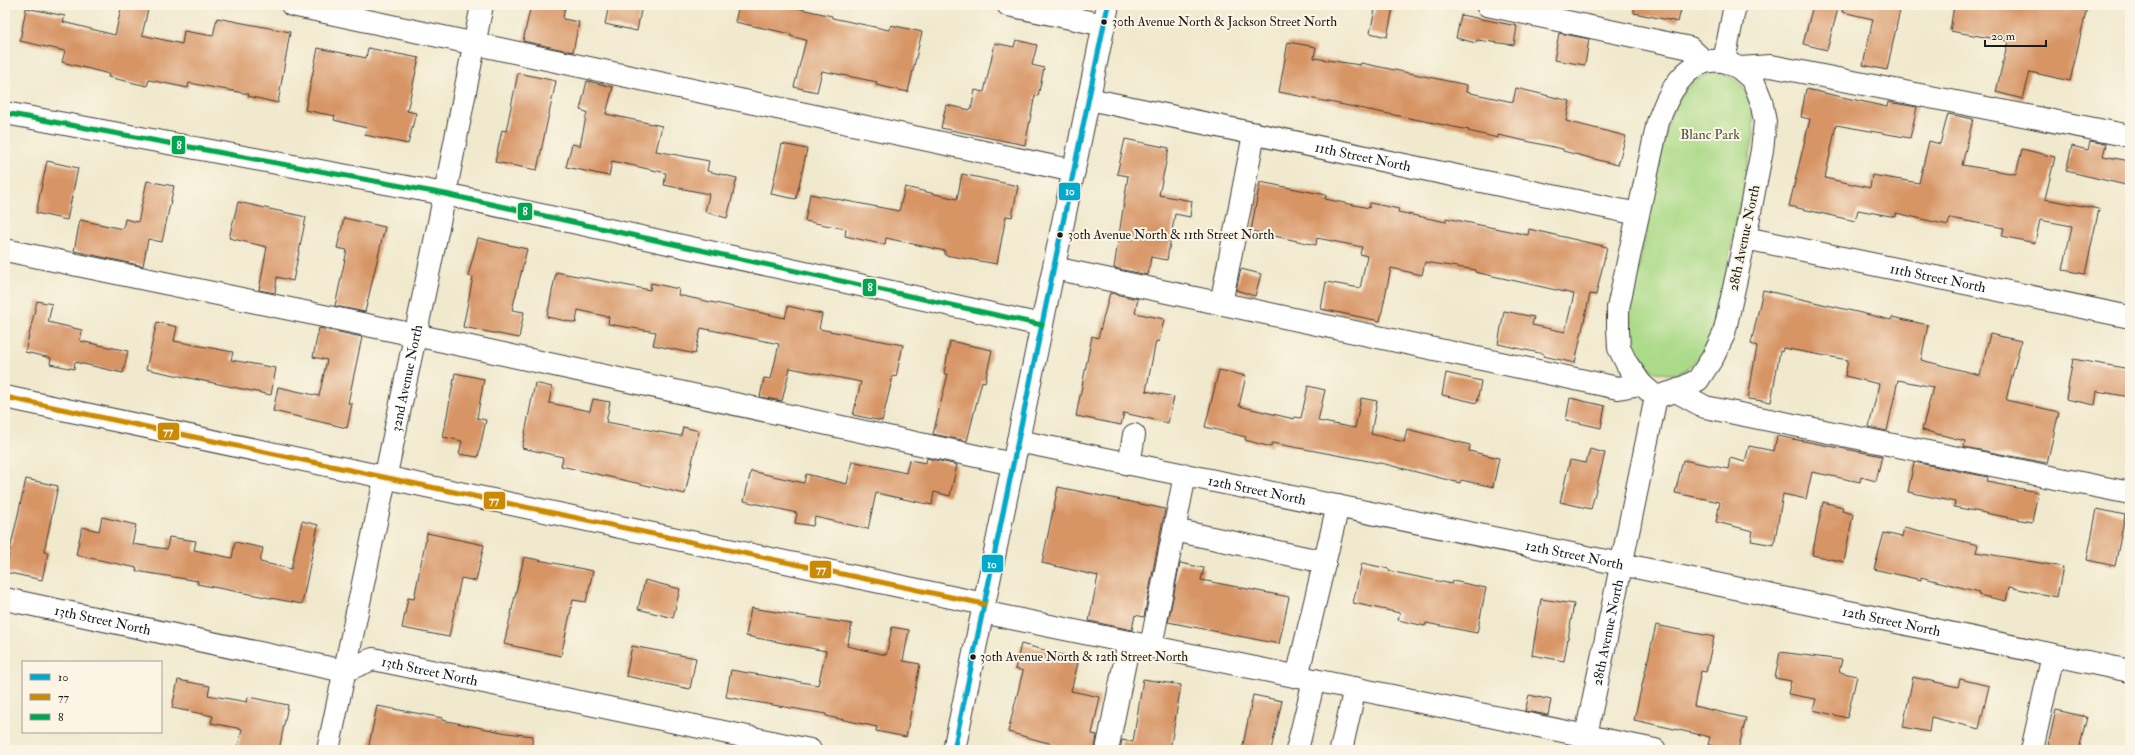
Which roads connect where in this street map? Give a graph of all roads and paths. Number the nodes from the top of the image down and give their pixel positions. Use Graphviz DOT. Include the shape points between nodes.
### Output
graph roads {
  1 [pos="292,5"];
  2 [pos="482,5"];
  3 [pos="1008,5"];
  4 [pos="1487,5"];
  5 [pos="1736,5"];
  6 [pos="1106,15"];
  7 [pos="474,44"];
  8 [pos="1723,63"];
  9 [pos="1089,99"];
  10 [pos="5,113"];
  11 [pos="1254,134"];
  12 [pos="2130,136"];
  13 [pos="1074,171"];
  14 [pos="445,194"];
  15 [pos="1638,214"];
  16 [pos="1745,238"];
  17 [pos="5,250"];
  18 [pos="1054,268"];
  19 [pos="1221,304"];
  20 [pos="2130,317"];
  21 [pos="1042,325"];
  22 [pos="415,335"];
  23 [pos="1658,390"];
  24 [pos="5,397"];
  25 [pos="1134,435"];
  26 [pos="1018,441"];
  27 [pos="1013,464"];
  28 [pos="1128,464"];
  29 [pos="1185,475"];
  30 [pos="386,479"];
  31 [pos="2130,493"];
  32 [pos="1338,506"];
  33 [pos="1174,530"];
  34 [pos="1325,562"];
  35 [pos="1621,564"];
  36 [pos="5,599"];
  37 [pos="983,608"];
  38 [pos="1129,642"];
  39 [pos="1150,646"];
  40 [pos="2053,655"];
  41 [pos="344,671"];
  42 [pos="2130,672"];
  43 [pos="1306,678"];
  44 [pos="1355,688"];
  45 [pos="1584,743"];
  46 [pos="328,750"];
  47 [pos="810,750"];
  48 [pos="954,750"];
  49 [pos="1107,750"];
  50 [pos="1297,750"];
  51 [pos="1341,750"];
  52 [pos="1656,750"];
  53 [pos="2032,750"];
  1 -- 7 [label="street"];
  2 -- 7 [label="street, 32nd Avenue North"];
  3 -- 6 [label="street"];
  4 -- 8 [label="street, 28th Avenue North" via="1690,48"];
  5 -- 8 [label="street"];
  6 -- 9 [label="street"];
  7 -- 13 [label="street"];
  7 -- 14 [label="street, 32nd Avenue North"];
  8 -- 12 [label="street" via="1771,66"];
  8 -- 15 [label="street" via="1678,81 1666,101 1658,122"];
  8 -- 16 [label="street, 28th Avenue North" via="1753,80 1761,100 1765,122"];
  9 -- 11 [label="street, 11th Street North"];
  9 -- 13 [label="street"];
  10 -- 14 [label="street"];
  11 -- 15 [label="street, 11th Street North"];
  11 -- 19 [label="street"];
  13 -- 18 [label="street"];
  14 -- 21 [label="street"];
  14 -- 22 [label="street, 32nd Avenue North"];
  15 -- 23 [label="street" via="1618,308 1619,348"];
  16 -- 20 [label="street, 11th Street North"];
  16 -- 23 [label="street, 28th Avenue North" via="1724,334 1713,357 1698,380"];
  17 -- 22 [label="street"];
  18 -- 19 [label="street"];
  18 -- 21 [label="street"];
  19 -- 23 [label="street" via="1618,388"];
  21 -- 26 [label="street"];
  22 -- 27 [label="street"];
  22 -- 30 [label="street, 32nd Avenue North"];
  23 -- 31 [label="street" via="1705,407"];
  23 -- 35 [label="street, 28th Avenue North"];
  24 -- 30 [label="street"];
  25 -- 28 [label="street"];
  26 -- 27 [label="street"];
  26 -- 28 [label="street, 12th Street North"];
  27 -- 37 [label="street"];
  28 -- 29 [label="street, 12th Street North"];
  29 -- 32 [label="street, 12th Street North"];
  29 -- 33 [label="street"];
  30 -- 37 [label="street"];
  30 -- 41 [label="street, 32nd Avenue North"];
  32 -- 34 [label="street"];
  32 -- 35 [label="street, 12th Street North"];
  33 -- 34 [label="street"];
  33 -- 39 [label="street"];
  34 -- 43 [label="street"];
  35 -- 40 [label="street, 12th Street North"];
  35 -- 45 [label="street, 28th Avenue North"];
  36 -- 41 [label="street, 13th Street North"];
  37 -- 38 [label="street"];
  37 -- 48 [label="street"];
  38 -- 39 [label="street"];
  38 -- 49 [label="street"];
  39 -- 43 [label="street"];
  40 -- 42 [label="street, 12th Street North"];
  40 -- 53 [label="street"];
  41 -- 46 [label="street, 32nd Avenue North"];
  41 -- 47 [label="street, 13th Street North" via="373,659"];
  43 -- 44 [label="street"];
  43 -- 50 [label="street"];
  44 -- 45 [label="street"];
  44 -- 51 [label="street"];
  45 -- 52 [label="street"];
}
